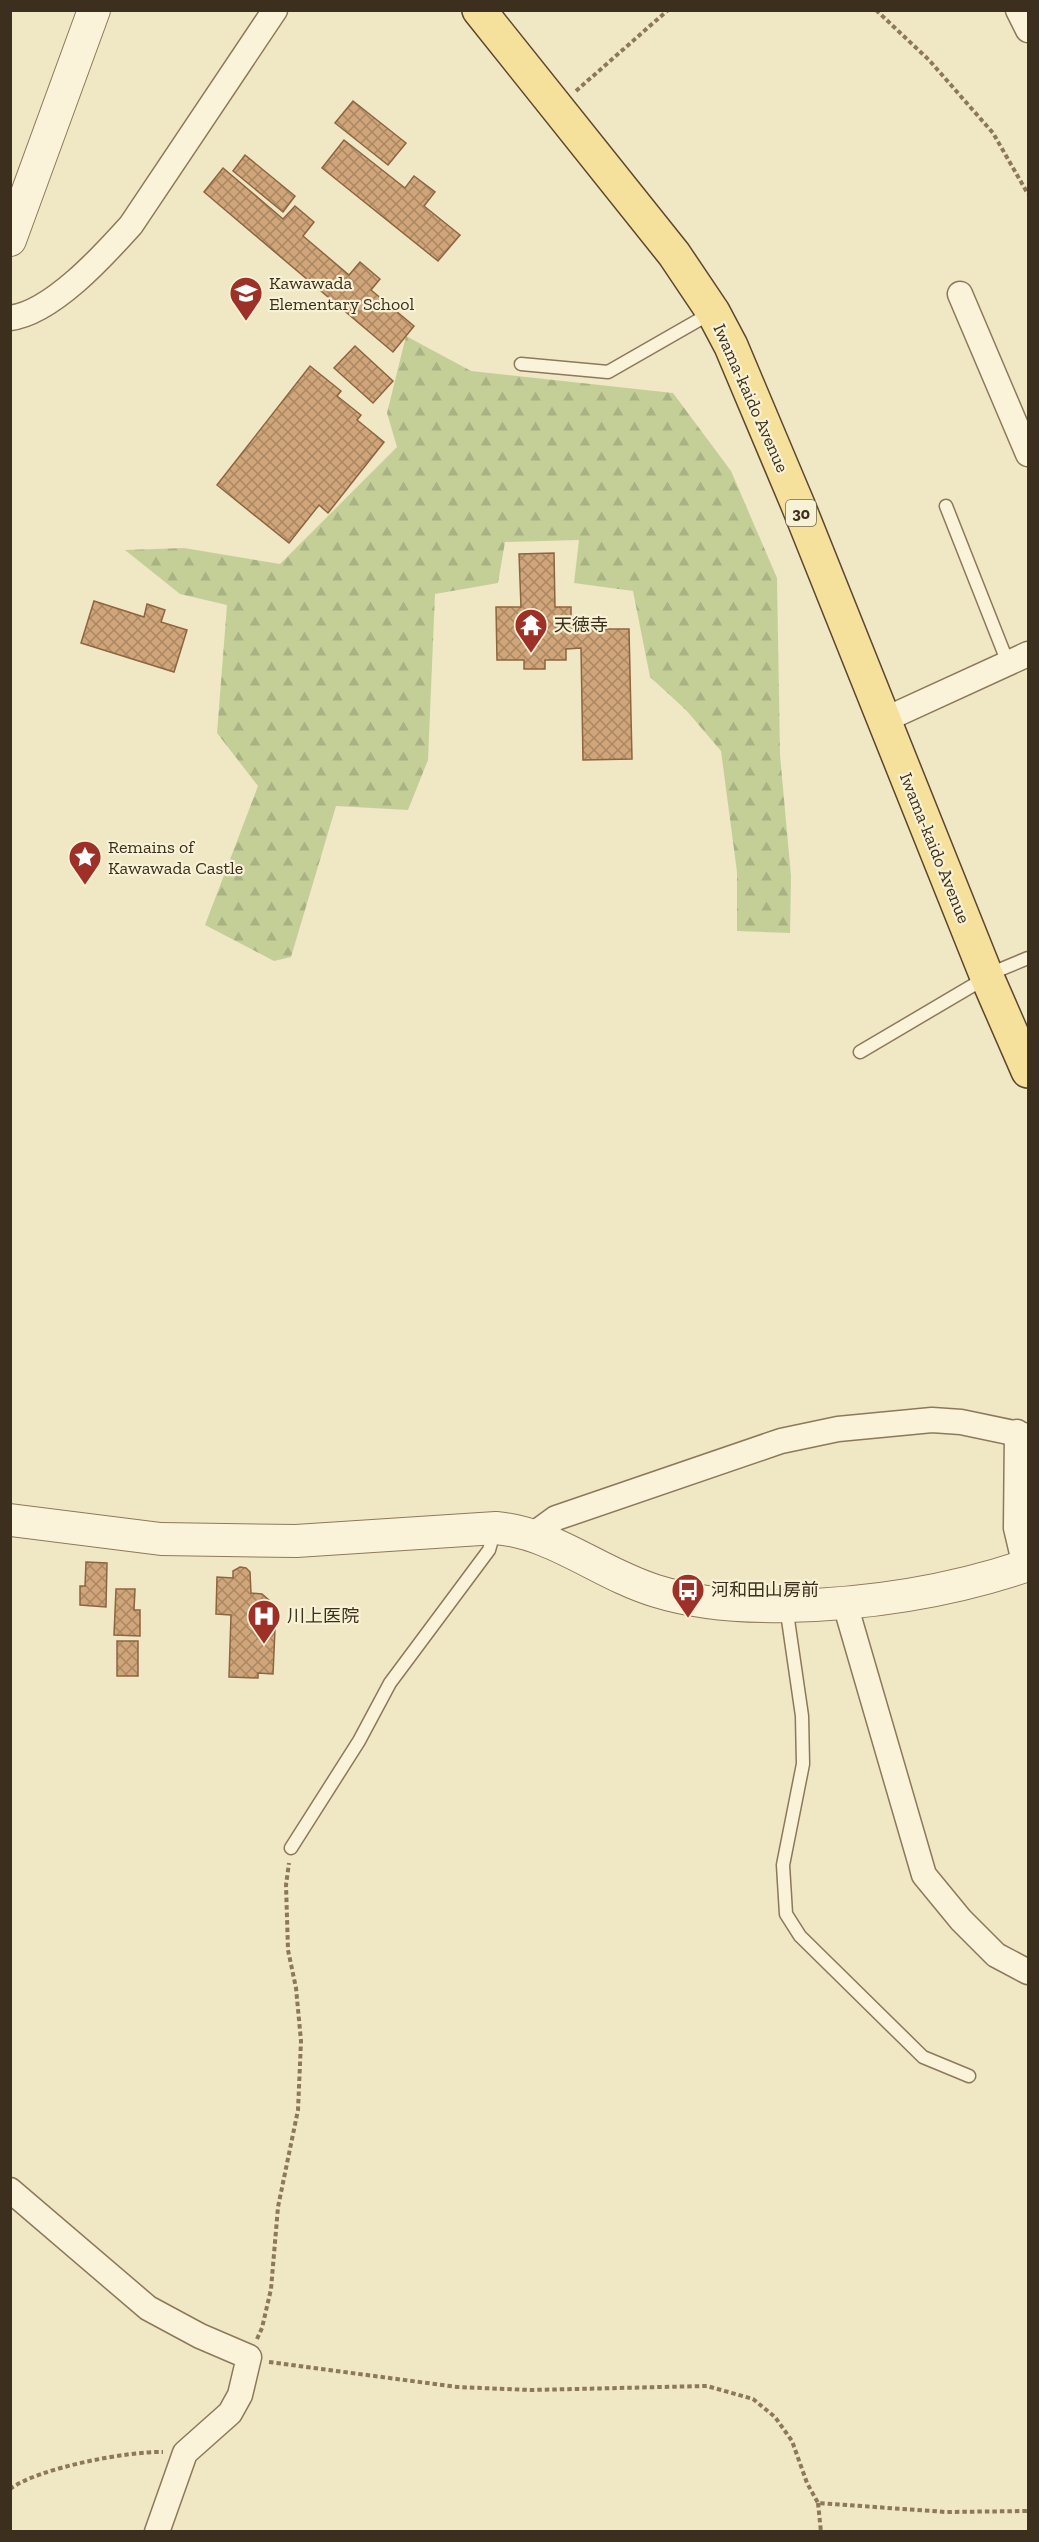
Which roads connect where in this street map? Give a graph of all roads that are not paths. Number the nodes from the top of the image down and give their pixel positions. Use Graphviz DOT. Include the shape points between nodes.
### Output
graph roads {
  1 [pos="94,10"];
  2 [pos="275,10"];
  3 [pos="479,10"];
  4 [pos="1018,10"];
  5 [pos="1029,30"];
  6 [pos="10,240"];
  7 [pos="960,294"];
  8 [pos="713,312"];
  9 [pos="10,318"];
  10 [pos="521,364"];
  11 [pos="1029,453"];
  12 [pos="946,506"];
  13 [pos="1018,658"];
  14 [pos="884,720"];
  15 [pos="1029,958"];
  16 [pos="987,977"];
  17 [pos="860,1052"];
  18 [pos="1029,1071"];
  19 [pos="1023,1434"];
  20 [pos="10,1520"];
  21 [pos="496,1528"];
  22 [pos="534,1534"];
  23 [pos="1027,1566"];
  24 [pos="845,1604"];
  25 [pos="786,1606"];
  26 [pos="291,1848"];
  27 [pos="1028,1972"];
  28 [pos="969,2076"];
  29 [pos="10,2190"];
  30 [pos="157,2532"];
  1 -- 6 [label="street"];
  2 -- 9 [label="street" via="131,225 71,285 43,305"];
  3 -- 8 [label="main road, Iwama-kaido Avenue / 30" via="674,254"];
  4 -- 5 [label="street"];
  7 -- 11 [label="street"];
  8 -- 10 [label="lane" via="608,372"];
  8 -- 14 [label="main road, Iwama-kaido Avenue / 30" via="764,422"];
  12 -- 13 [label="lane"];
  13 -- 14 [label="street"];
  14 -- 16 [label="main road, Iwama-kaido Avenue / 30"];
  15 -- 16 [label="lane"];
  16 -- 17 [label="lane"];
  16 -- 18 [label="main road, Iwama-kaido Avenue / 30"];
  19 -- 22 [label="street" via="932,1420 838,1429 781,1441 556,1518"];
  19 -- 23 [label="street" via="1016,1528"];
  20 -- 21 [label="street" via="161,1539 296,1541"];
  21 -- 22 [label="street"];
  21 -- 26 [label="lane" via="489,1550 390,1683 359,1741"];
  22 -- 25 [label="street" via="611,1575 656,1592 694,1600"];
  23 -- 24 [label="street" via="920,1594"];
  24 -- 25 [label="street"];
  24 -- 27 [label="street" via="924,1875 996,1955"];
  25 -- 28 [label="lane" via="802,1716 803,1764 783,1865 786,1914 800,1936 923,2057"];
  29 -- 30 [label="street" via="148,2308 249,2357 240,2396 230,2413 185,2453"];
}
